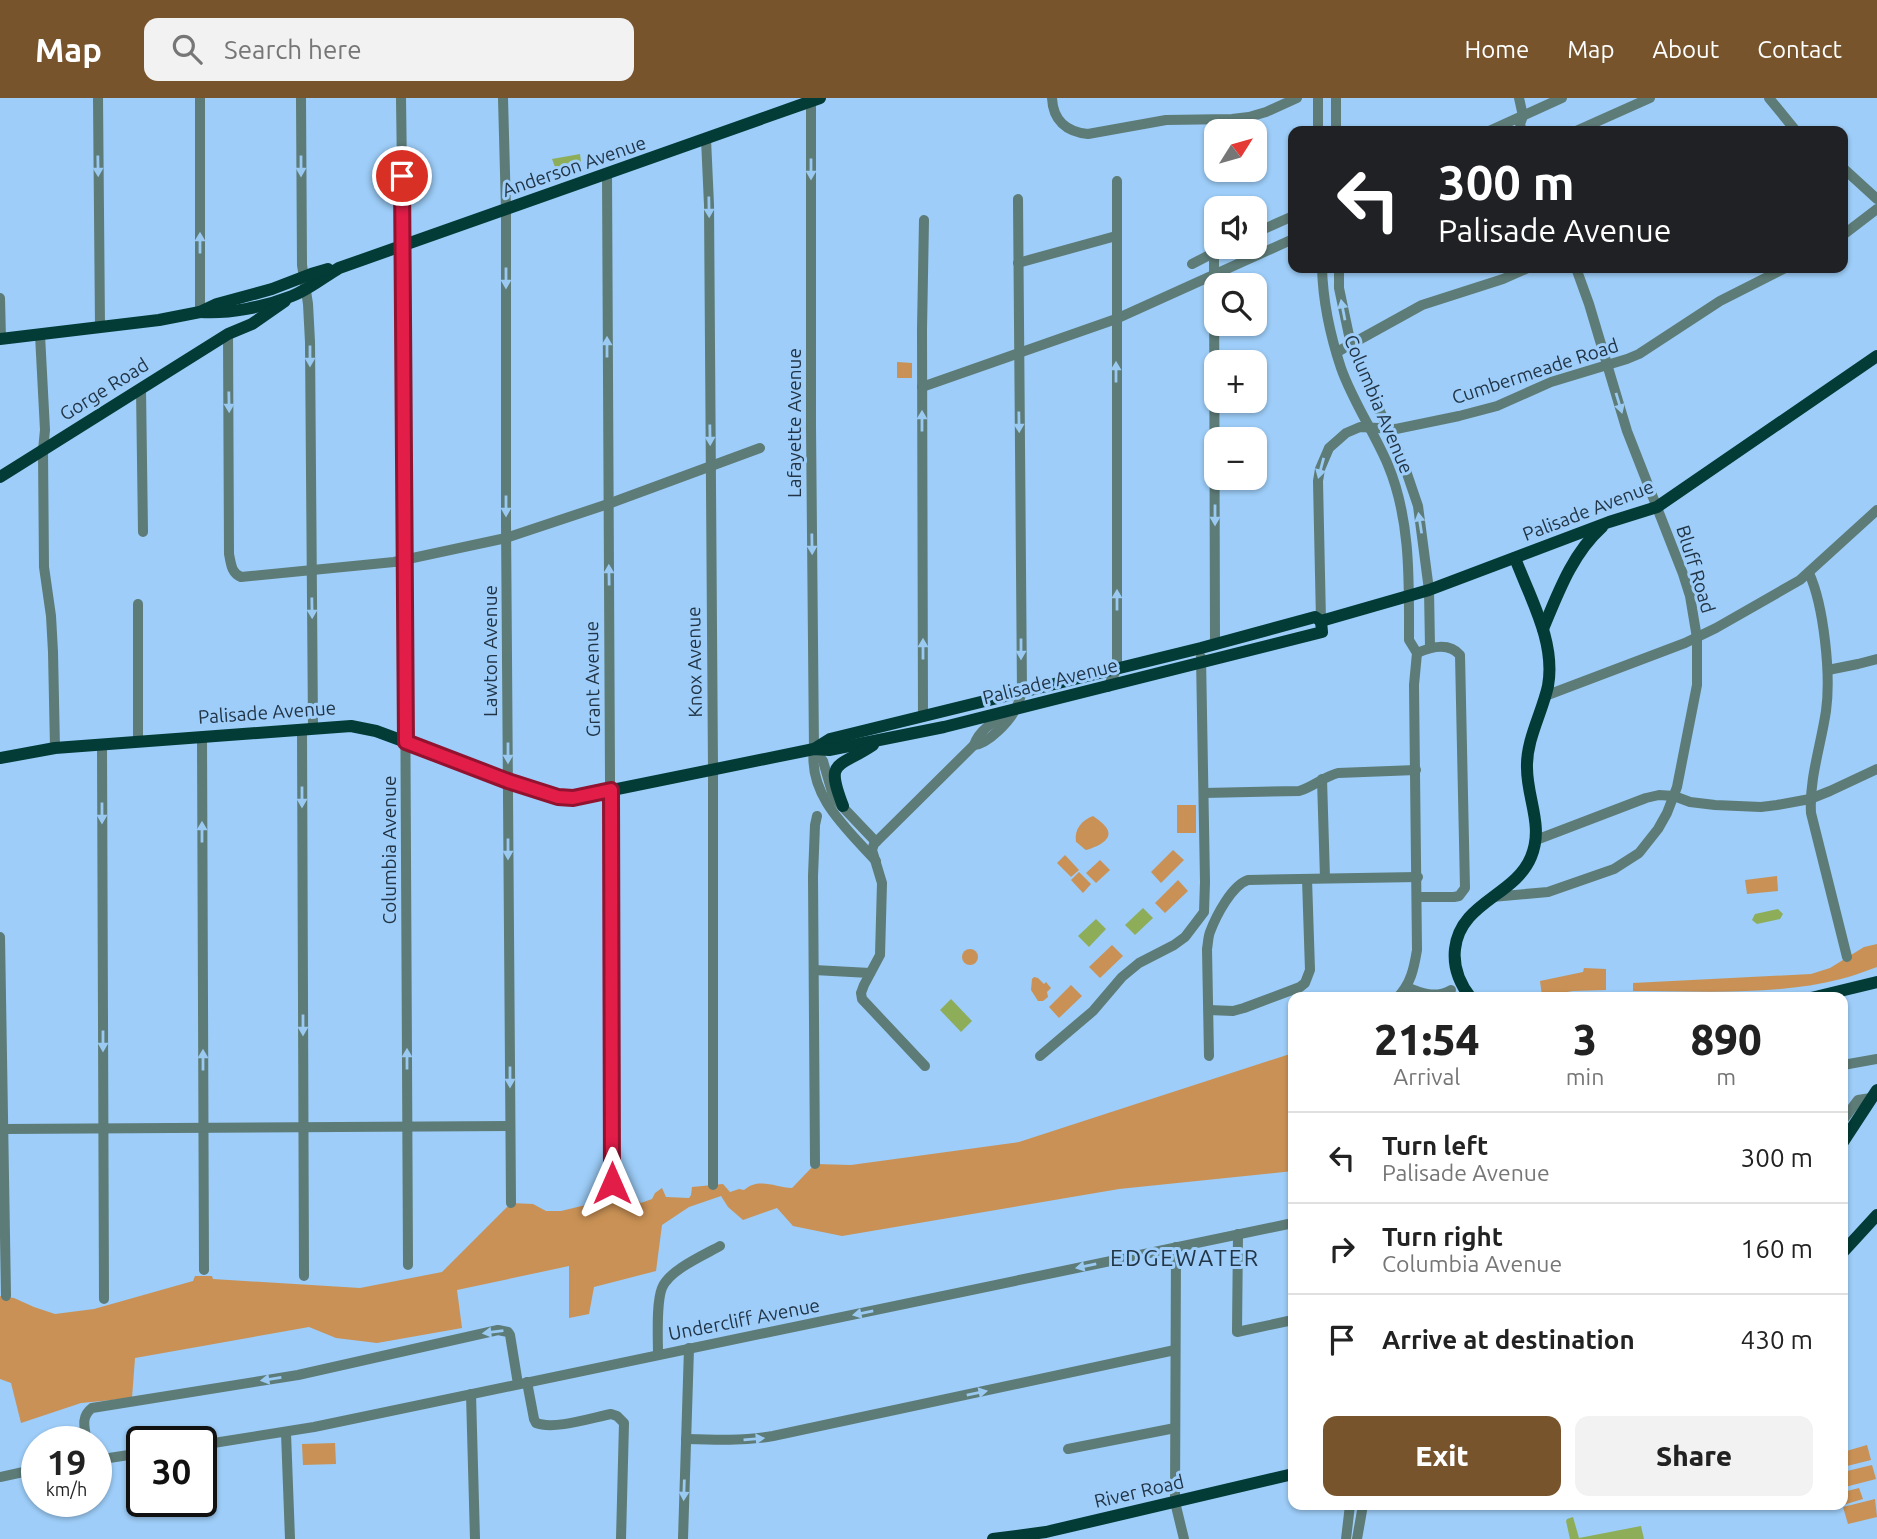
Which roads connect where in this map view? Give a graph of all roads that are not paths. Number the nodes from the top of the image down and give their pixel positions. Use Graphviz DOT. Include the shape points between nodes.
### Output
graph roads {
  1 [pos="98,98"];
  2 [pos="200,98"];
  3 [pos="301,98"];
  4 [pos="401,98"];
  5 [pos="503,98"];
  6 [pos="1052,98"];
  7 [pos="1297,98"];
  8 [pos="1318,98"];
  9 [pos="1336,98"];
  10 [pos="1519,98"];
  11 [pos="1562,98"];
  12 [pos="1650,98"];
  13 [pos="1769,98"];
  14 [pos="814,99"];
  15 [pos="1523,116"];
  16 [pos="1318,126"];
  17 [pos="1336,126"];
  18 [pos="1500,126"];
  19 [pos="1521,126"];
  20 [pos="1587,126"];
  21 [pos="1790,126"];
  22 [pos="706,139"];
  23 [pos="1848,173"];
  24 [pos="607,174"];
  25 [pos="1117,181"];
  26 [pos="1018,199"];
  27 [pos="1877,199"];
  28 [pos="1877,208"];
  29 [pos="506,210"];
  30 [pos="1288,218"];
  31 [pos="924,220"];
  32 [pos="1267,228"];
  33 [pos="1848,231"];
  34 [pos="1116,236"];
  35 [pos="1288,241"];
  36 [pos="403,246"];
  37 [pos="1204,257"];
  38 [pos="1018,263"];
  39 [pos="1192,264"];
  40 [pos="1218,273"];
  41 [pos="1322,273"];
  42 [pos="1339,273"];
  43 [pos="1517,273"];
  44 [pos="1578,273"];
  45 [pos="1775,273"];
  46 [pos="1204,279"];
  47 [pos="305,282"];
  48 [pos="272,289"];
  49 [pos="294,295"];
  50 [pos="0,298"];
  51 [pos="256,306"];
  52 [pos="200,312"];
  53 [pos="1116,319"];
  54 [pos="100,327"];
  55 [pos="228,334"];
  56 [pos="40,335"];
  57 [pos="1214,336"];
  58 [pos="1,339"];
  59 [pos="1351,345"];
  60 [pos="1336,352"];
  61 [pos="1018,353"];
  62 [pos="1877,356"];
  63 [pos="1608,365"];
  64 [pos="922,387"];
  65 [pos="141,389"];
  66 [pos="1368,427"];
  67 [pos="1387,428"];
  68 [pos="760,448"];
  69 [pos="43,450"];
  70 [pos="710,467"];
  71 [pos="0,477"];
  72 [pos="608,504"];
  73 [pos="1657,507"];
  74 [pos="1877,510"];
  75 [pos="1609,522"];
  76 [pos="143,532"];
  77 [pos="506,538"];
  78 [pos="1515,558"];
  79 [pos="404,560"];
  80 [pos="311,570"];
  81 [pos="1809,573"];
  82 [pos="1429,590"];
  83 [pos="1409,596"];
  84 [pos="138,604"];
  85 [pos="1321,621"];
  86 [pos="1543,629"];
  87 [pos="1697,638"];
  88 [pos="1215,645"];
  89 [pos="1430,647"];
  90 [pos="1200,649"];
  91 [pos="1417,653"];
  92 [pos="1877,659"];
  93 [pos="1201,662"];
  94 [pos="1117,668"];
  95 [pos="1828,670"];
  96 [pos="1108,687"];
  97 [pos="1022,692"];
  98 [pos="1545,696"];
  99 [pos="1016,710"];
  100 [pos="923,717"];
  101 [pos="308,729"];
  102 [pos="202,737"];
  103 [pos="883,740"];
  104 [pos="138,742"];
  105 [pos="406,742"];
  106 [pos="102,745"];
  107 [pos="55,748"];
  108 [pos="814,749"];
  109 [pos="0,758"];
  110 [pos="1877,769"];
  111 [pos="1416,770"];
  112 [pos="713,771"];
  113 [pos="1322,779"];
  114 [pos="508,781"];
  115 [pos="611,790"];
  116 [pos="1204,793"];
  117 [pos="1674,796"];
  118 [pos="1810,799"];
  119 [pos="843,806"];
  120 [pos="817,816"];
  121 [pos="1536,840"];
  122 [pos="876,842"];
  123 [pos="876,861"];
  124 [pos="1418,877"];
  125 [pos="1325,878"];
  126 [pos="1307,879"];
  127 [pos="1417,897"];
  128 [pos="1492,897"];
  129 [pos="0,937"];
  130 [pos="1847,957"];
  131 [pos="814,970"];
  132 [pos="870,974"];
  133 [pos="1877,982"];
  134 [pos="1406,987"];
  135 [pos="1451,990"];
  136 [pos="1402,992"];
  137 [pos="1419,992"];
  138 [pos="1447,992"];
  139 [pos="1467,992"];
  140 [pos="1836,992"];
  141 [pos="1209,1010"];
  142 [pos="1040,1056"];
  143 [pos="1209,1056"];
  144 [pos="1877,1059"];
  145 [pos="1848,1064"];
  146 [pos="926,1066"];
  147 [pos="1874,1094"];
  148 [pos="1848,1113"];
  149 [pos="510,1126"];
  150 [pos="407,1127"];
  151 [pos="103,1128"];
  152 [pos="204,1128"];
  153 [pos="303,1128"];
  154 [pos="4,1129"];
  155 [pos="1848,1134"];
  156 [pos="2,1162"];
  157 [pos="815,1164"];
  158 [pos="612,1183"];
  159 [pos="713,1185"];
  160 [pos="511,1203"];
  161 [pos="1877,1215"];
  162 [pos="1288,1224"];
  163 [pos="1238,1234"];
  164 [pos="720,1246"];
  165 [pos="1176,1247"];
  166 [pos="1848,1247"];
  167 [pos="408,1265"];
  168 [pos="204,1270"];
  169 [pos="304,1276"];
  170 [pos="6,1296"];
  171 [pos="104,1299"];
  172 [pos="1288,1321"];
  173 [pos="689,1348"];
  174 [pos="1175,1350"];
  175 [pos="658,1355"];
  176 [pos="522,1383"];
  177 [pos="471,1394"];
  178 [pos="85,1426"];
  179 [pos="1175,1428"];
  180 [pos="286,1433"];
  181 [pos="686,1439"];
  182 [pos="217,1443"];
  183 [pos="1068,1449"];
  184 [pos="21,1472"];
  185 [pos="1288,1475"];
  186 [pos="0,1477"];
  187 [pos="1175,1502"];
  188 [pos="1349,1510"];
  189 [pos="1362,1510"];
  190 [pos="290,1539"];
  191 [pos="475,1539"];
  192 [pos="621,1539"];
  193 [pos="683,1539"];
  194 [pos="993,1539"];
  195 [pos="1184,1539"];
  196 [pos="1346,1539"];
  197 [pos="1357,1539"];
  1 -- 54 [label="street, one-way"];
  52 -- 2 [label="street, one-way"];
  3 -- 47 [label="street, one-way"];
  4 -- 36 [label="street, Columbia Avenue"];
  5 -- 29 [label="street, Lawton Avenue"];
  6 -- 7 [label="street" via="1056,118 1069,130 1088,134 1166,120 1232,120"];
  8 -- 16 [label="street"];
  9 -- 17 [label="street"];
  10 -- 15 [label="street"];
  11 -- 15 [label="street"];
  12 -- 20 [label="street"];
  13 -- 21 [label="street"];
  14 -- 22 [label="main road, Anderson Avenue"];
  14 -- 108 [label="street, Lafayette Avenue, one-way"];
  15 -- 18 [label="street"];
  15 -- 19 [label="street"];
  22 -- 24 [label="main road, Anderson Avenue"];
  22 -- 70 [label="street, Knox Avenue, one-way"];
  23 -- 27 [label="street"];
  24 -- 29 [label="main road, Anderson Avenue"];
  72 -- 24 [label="street, Grant Avenue, one-way"];
  25 -- 34 [label="street"];
  26 -- 38 [label="street"];
  28 -- 33 [label="street"];
  29 -- 36 [label="main road, Anderson Avenue"];
  29 -- 77 [label="street, Lawton Avenue, one-way"];
  30 -- 32 [label="street"];
  31 -- 64 [label="street"];
  34 -- 38 [label="street"];
  34 -- 53 [label="street"];
  35 -- 40 [label="street"];
  36 -- 47 [label="main road, Anderson Avenue" via="328,269"];
  36 -- 79 [label="street, Columbia Avenue"];
  37 -- 39 [label="street"];
  38 -- 61 [label="street"];
  41 -- 60 [label="street, Columbia Avenue"];
  59 -- 42 [label="street, Columbia Avenue, one-way"];
  43 -- 59 [label="street" via="1422,305"];
  44 -- 63 [label="street, Bluff Road"];
  45 -- 63 [label="street, Cumbermeade Road" via="1720,301 1639,354"];
  46 -- 53 [label="street"];
  47 -- 48 [label="main road, Anderson Avenue"];
  47 -- 49 [label="main road, Anderson Avenue"];
  47 -- 80 [label="street, one-way" via="310,342"];
  48 -- 51 [label="main road, Gorge Road"];
  48 -- 52 [label="main road, Anderson Avenue"];
  49 -- 51 [label="main road, Anderson Avenue"];
  49 -- 55 [label="main road, Gorge Road" via="252,324"];
  50 -- 58 [label="street"];
  51 -- 52 [label="main road, Anderson Avenue"];
  51 -- 55 [label="main road, Gorge Road"];
  52 -- 54 [label="main road, Anderson Avenue"];
  53 -- 61 [label="street"];
  94 -- 53 [label="street, one-way"];
  54 -- 56 [label="main road, Anderson Avenue"];
  55 -- 65 [label="main road, Gorge Road"];
  55 -- 80 [label="street, one-way" via="232,569 241,577"];
  56 -- 58 [label="main road, Anderson Avenue"];
  56 -- 69 [label="street"];
  57 -- 88 [label="street, one-way"];
  59 -- 60 [label="street"];
  59 -- 67 [label="street, Columbia Avenue"];
  60 -- 66 [label="street, Columbia Avenue"];
  61 -- 64 [label="street"];
  61 -- 97 [label="street, one-way"];
  62 -- 73 [label="main road, Palisade Avenue"];
  63 -- 67 [label="street, Cumbermeade Road" via="1483,410"];
  63 -- 73 [label="street, Bluff Road, one-way" via="1627,431"];
  100 -- 64 [label="street, one-way"];
  65 -- 69 [label="main road, Gorge Road"];
  65 -- 76 [label="street"];
  66 -- 67 [label="street, Cumbermeade Road"];
  66 -- 83 [label="street, Columbia Avenue" via="1388,465 1402,514"];
  66 -- 85 [label="street, Cumbermeade Road, one-way" via="1338,439 1320,469"];
  82 -- 67 [label="street, Columbia Avenue, one-way" via="1418,506"];
  68 -- 70 [label="street"];
  69 -- 71 [label="main road, Gorge Road"];
  69 -- 107 [label="street" via="44,567 51,616"];
  70 -- 72 [label="street"];
  70 -- 112 [label="street, Knox Avenue"];
  72 -- 77 [label="street"];
  115 -- 72 [label="street, Grant Avenue, one-way"];
  73 -- 75 [label="main road, Palisade Avenue"];
  73 -- 87 [label="street, Bluff Road" via="1690,596"];
  74 -- 81 [label="street"];
  75 -- 78 [label="main road, Palisade Avenue"];
  75 -- 86 [label="main road" via="1585,546 1561,585"];
  77 -- 79 [label="street"];
  77 -- 114 [label="street, Lawton Avenue, one-way"];
  78 -- 82 [label="main road, Palisade Avenue"];
  78 -- 86 [label="main road"];
  79 -- 80 [label="street"];
  79 -- 105 [label="street, Columbia Avenue"];
  80 -- 101 [label="street, one-way"];
  81 -- 87 [label="street"];
  81 -- 95 [label="street" via="1816,589"];
  82 -- 83 [label="main road, Palisade Avenue"];
  82 -- 89 [label="street, Columbia Avenue"];
  83 -- 85 [label="main road, Palisade Avenue"];
  83 -- 91 [label="street, Columbia Avenue" via="1409,640"];
  84 -- 104 [label="street"];
  85 -- 88 [label="main road, Palisade Avenue" via="1315,617"];
  85 -- 93 [label="main road, Palisade Avenue" via="1322,632"];
  86 -- 98 [label="main road" via="1550,671"];
  87 -- 98 [label="street"];
  87 -- 117 [label="street, Bluff Road" via="1695,702"];
  88 -- 90 [label="main road, Palisade Avenue"];
  89 -- 91 [label="street"];
  89 -- 127 [label="street" via="1456,650 1460,660 1465,888 1454,898"];
  90 -- 93 [label="street"];
  90 -- 94 [label="main road, Palisade Avenue"];
  91 -- 111 [label="street, Columbia Avenue"];
  92 -- 95 [label="street"];
  93 -- 96 [label="main road, Palisade Avenue"];
  93 -- 116 [label="street"];
  94 -- 96 [label="street"];
  94 -- 97 [label="main road, Palisade Avenue"];
  95 -- 118 [label="street" via="1826,711"];
  96 -- 99 [label="main road, Palisade Avenue"];
  97 -- 99 [label="street"];
  97 -- 100 [label="main road, Palisade Avenue"];
  98 -- 121 [label="main road" via="1527,765"];
  99 -- 103 [label="main road, Palisade Avenue"];
  99 -- 122 [label="street" via="976,737 974,745"];
  100 -- 103 [label="main road" via="918,725 897,729"];
  100 -- 108 [label="main road, Palisade Avenue" via="830,739"];
  101 -- 102 [label="main road, Palisade Avenue"];
  101 -- 105 [label="main road, Palisade Avenue" via="362,727"];
  101 -- 153 [label="street, one-way"];
  102 -- 104 [label="main road, Palisade Avenue"];
  152 -- 102 [label="street, one-way"];
  103 -- 108 [label="main road, Palisade Avenue"];
  103 -- 119 [label="main road" via="838,765 834,783"];
  104 -- 106 [label="main road, Palisade Avenue"];
  105 -- 114 [label="main road, Palisade Avenue"];
  150 -- 105 [label="street, Columbia Avenue, one-way"];
  106 -- 107 [label="main road, Palisade Avenue"];
  106 -- 151 [label="street, one-way"];
  107 -- 109 [label="main road, Palisade Avenue"];
  108 -- 112 [label="main road, Palisade Avenue"];
  108 -- 119 [label="street"];
  108 -- 123 [label="street, Lafayette Avenue" via="813,763 826,804"];
  110 -- 118 [label="street"];
  111 -- 113 [label="street" via="1338,773"];
  111 -- 124 [label="street, Columbia Avenue"];
  112 -- 115 [label="main road, Palisade Avenue"];
  112 -- 159 [label="street, Knox Avenue"];
  113 -- 116 [label="street" via="1299,791"];
  113 -- 125 [label="street"];
  114 -- 115 [label="main road, Palisade Avenue" via="558,797"];
  114 -- 149 [label="street, Lawton Avenue, one-way"];
  115 -- 158 [label="street, Grant Avenue"];
  116 -- 142 [label="street" via="1204,912 1185,937 1139,962 1093,1011"];
  117 -- 118 [label="street" via="1690,802 1761,807"];
  117 -- 121 [label="street" via="1646,798"];
  117 -- 128 [label="street, Bluff Road" via="1658,829 1639,853 1614,869 1548,892"];
  118 -- 130 [label="street"];
  119 -- 122 [label="street"];
  120 -- 131 [label="street"];
  121 -- 128 [label="main road" via="1522,873"];
  122 -- 123 [label="street" via="872,850"];
  123 -- 132 [label="street" via="882,883 880,955"];
  124 -- 125 [label="street"];
  124 -- 127 [label="street, Columbia Avenue"];
  125 -- 126 [label="street"];
  126 -- 141 [label="street" via="1248,880 1240,882 1228,898 1210,932 1207,949"];
  126 -- 141 [label="street" via="1310,970 1305,983 1244,1008"];
  127 -- 134 [label="street, Columbia Avenue" via="1418,950"];
  128 -- 139 [label="main road" via="1464,922 1455,942 1455,969"];
  129 -- 154 [label="street"];
  131 -- 132 [label="street"];
  131 -- 157 [label="street"];
  132 -- 146 [label="street" via="862,999"];
  133 -- 140 [label="main road"];
  134 -- 136 [label="street"];
  134 -- 137 [label="street"];
  135 -- 138 [label="street"];
  141 -- 143 [label="street"];
  144 -- 145 [label="street"];
  147 -- 148 [label="street" via="1858,1100"];
  147 -- 155 [label="main road"];
  149 -- 150 [label="street"];
  149 -- 160 [label="street, Lawton Avenue"];
  150 -- 153 [label="street"];
  150 -- 167 [label="street, Columbia Avenue"];
  151 -- 152 [label="street"];
  151 -- 154 [label="street"];
  151 -- 171 [label="street"];
  152 -- 153 [label="street"];
  152 -- 168 [label="street"];
  153 -- 169 [label="street"];
  154 -- 156 [label="street"];
  156 -- 170 [label="street"];
  161 -- 166 [label="main road"];
  162 -- 163 [label="street, Undercliff Avenue"];
  163 -- 165 [label="street, Undercliff Avenue"];
  163 -- 172 [label="street" via="1237,1332"];
  164 -- 175 [label="street" via="679,1270 663,1286"];
  165 -- 173 [label="street, Undercliff Avenue, one-way"];
  165 -- 174 [label="street"];
  173 -- 175 [label="street, Undercliff Avenue"];
  173 -- 181 [label="street"];
  174 -- 179 [label="street"];
  181 -- 174 [label="street, one-way" via="756,1439"];
  175 -- 176 [label="street, Undercliff Avenue"];
  176 -- 177 [label="street, Undercliff Avenue"];
  176 -- 178 [label="street, one-way" via="510,1335 498,1330 298,1374 92,1408 85,1413"];
  176 -- 192 [label="street" via="540,1425 611,1414 624,1423"];
  177 -- 180 [label="street, Undercliff Avenue"];
  177 -- 191 [label="street"];
  179 -- 183 [label="street"];
  179 -- 187 [label="street"];
  180 -- 182 [label="street, Undercliff Avenue"];
  180 -- 190 [label="street"];
  181 -- 193 [label="street, one-way"];
  184 -- 186 [label="street"];
  185 -- 187 [label="main road, River Road"];
  187 -- 194 [label="main road, River Road" via="1046,1532"];
  187 -- 195 [label="street"];
  188 -- 196 [label="street"];
  189 -- 197 [label="street"];
}
